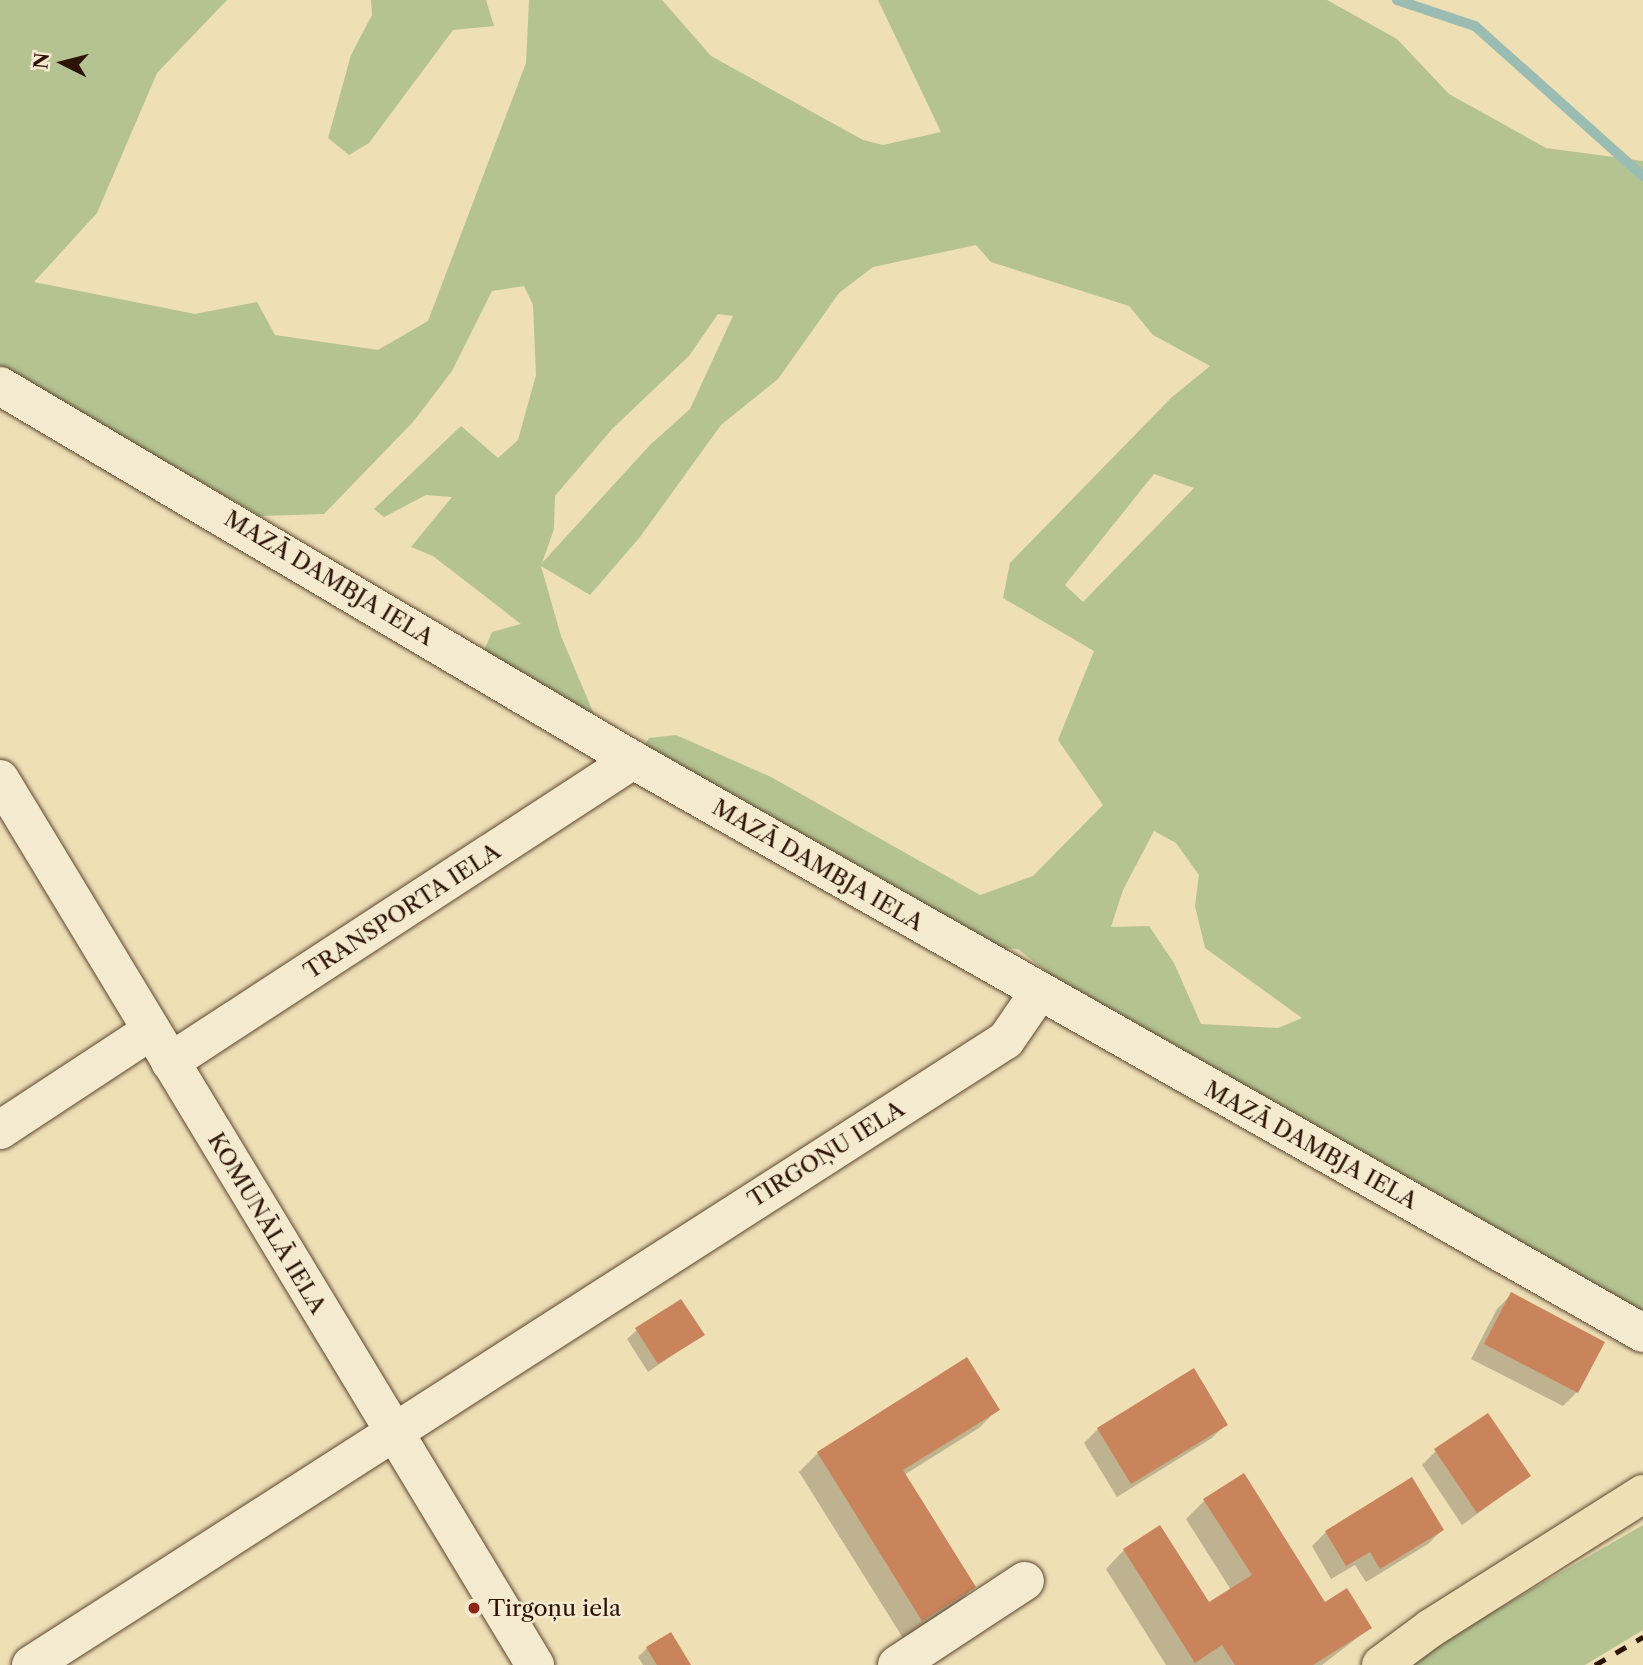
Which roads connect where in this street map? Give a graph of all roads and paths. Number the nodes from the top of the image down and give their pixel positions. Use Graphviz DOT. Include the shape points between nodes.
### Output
graph roads {
  1 [pos="0,386"];
  2 [pos="633,760"];
  3 [pos="0,779"];
  4 [pos="1039,992"];
  5 [pos="161,1047"];
  6 [pos="0,1130"];
  7 [pos="1643,1333"];
  8 [pos="391,1431"];
  9 [pos="1643,1494"];
  10 [pos="1025,1581"];
  11 [pos="31,1665"];
  12 [pos="535,1665"];
  13 [pos="897,1665"];
  14 [pos="1381,1665"];
  1 -- 2 [label="street, MAZĀ DAMBJA IELA"];
  2 -- 4 [label="street, MAZĀ DAMBJA IELA"];
  2 -- 5 [label="street, TRANSPORTA IELA"];
  3 -- 5 [label="street, KOMUNĀLĀ IELA"];
  4 -- 7 [label="street, MAZĀ DAMBJA IELA"];
  4 -- 8 [label="street, TIRGOŅU IELA" via="1006,1040"];
  5 -- 6 [label="street, TRANSPORTA IELA"];
  5 -- 8 [label="street, KOMUNĀLĀ IELA"];
  8 -- 11 [label="street, TIRGOŅU IELA"];
  8 -- 12 [label="street, KOMUNĀLĀ IELA"];
  9 -- 14 [label="main road" via="1431,1628"];
  10 -- 13 [label="street"];
}
